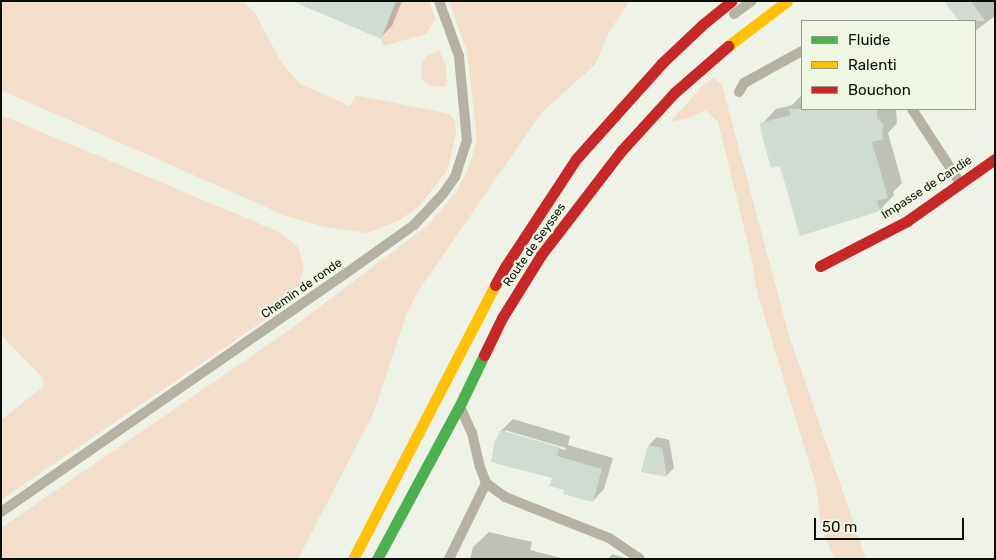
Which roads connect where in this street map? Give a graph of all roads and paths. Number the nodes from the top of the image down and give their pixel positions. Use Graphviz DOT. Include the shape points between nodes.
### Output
graph roads {
  1 [pos="439,1"];
  2 [pos="752,1"];
  3 [pos="787,1"];
  4 [pos="770,6"];
  5 [pos="727,9"];
  6 [pos="746,32"];
  7 [pos="801,52"];
  8 [pos="739,92"];
  9 [pos="643,100"];
  10 [pos="913,110"];
  11 [pos="632,113"];
  12 [pos="995,158"];
  13 [pos="961,184"];
  14 [pos="820,266"];
  15 [pos="509,283"];
  16 [pos="445,394"];
  17 [pos="458,407"];
  18 [pos="486,484"];
  19 [pos="1,512"];
  20 [pos="353,559"];
  21 [pos="364,559"];
  22 [pos="377,559"];
  23 [pos="449,559"];
  24 [pos="640,559"];
  1 -- 19 [label="lane, Chemin de ronde" via="460,56 467,141 455,177 443,194 414,225"];
  2 -- 5 [label="lane, Route de Seysses"];
  3 -- 4 [label="main road, Route de Seysses"];
  4 -- 6 [label="main road, Route de Seysses"];
  5 -- 6 [label="lane"];
  5 -- 16 [label="main road, Route de Seysses" via="662,63 576,159 505,267"];
  6 -- 17 [label="main road, Route de Seysses" via="674,93 629,143 541,255 502,318"];
  7 -- 8 [label="lane" via="744,83"];
  9 -- 11 [label="lane"];
  10 -- 13 [label="lane"];
  12 -- 13 [label="main road, Impasse de Candie"];
  13 -- 14 [label="main road, Impasse de Candie" via="907,221"];
  15 -- 16 [label="lane, Route de Seysses"];
  16 -- 17 [label="lane"];
  16 -- 20 [label="main road, Route de Seysses"];
  16 -- 21 [label="lane, Route de Seysses"];
  17 -- 18 [label="lane" via="472,433"];
  17 -- 22 [label="main road, Route de Seysses"];
  18 -- 23 [label="lane"];
  18 -- 24 [label="lane" via="505,497 609,538"];
}
